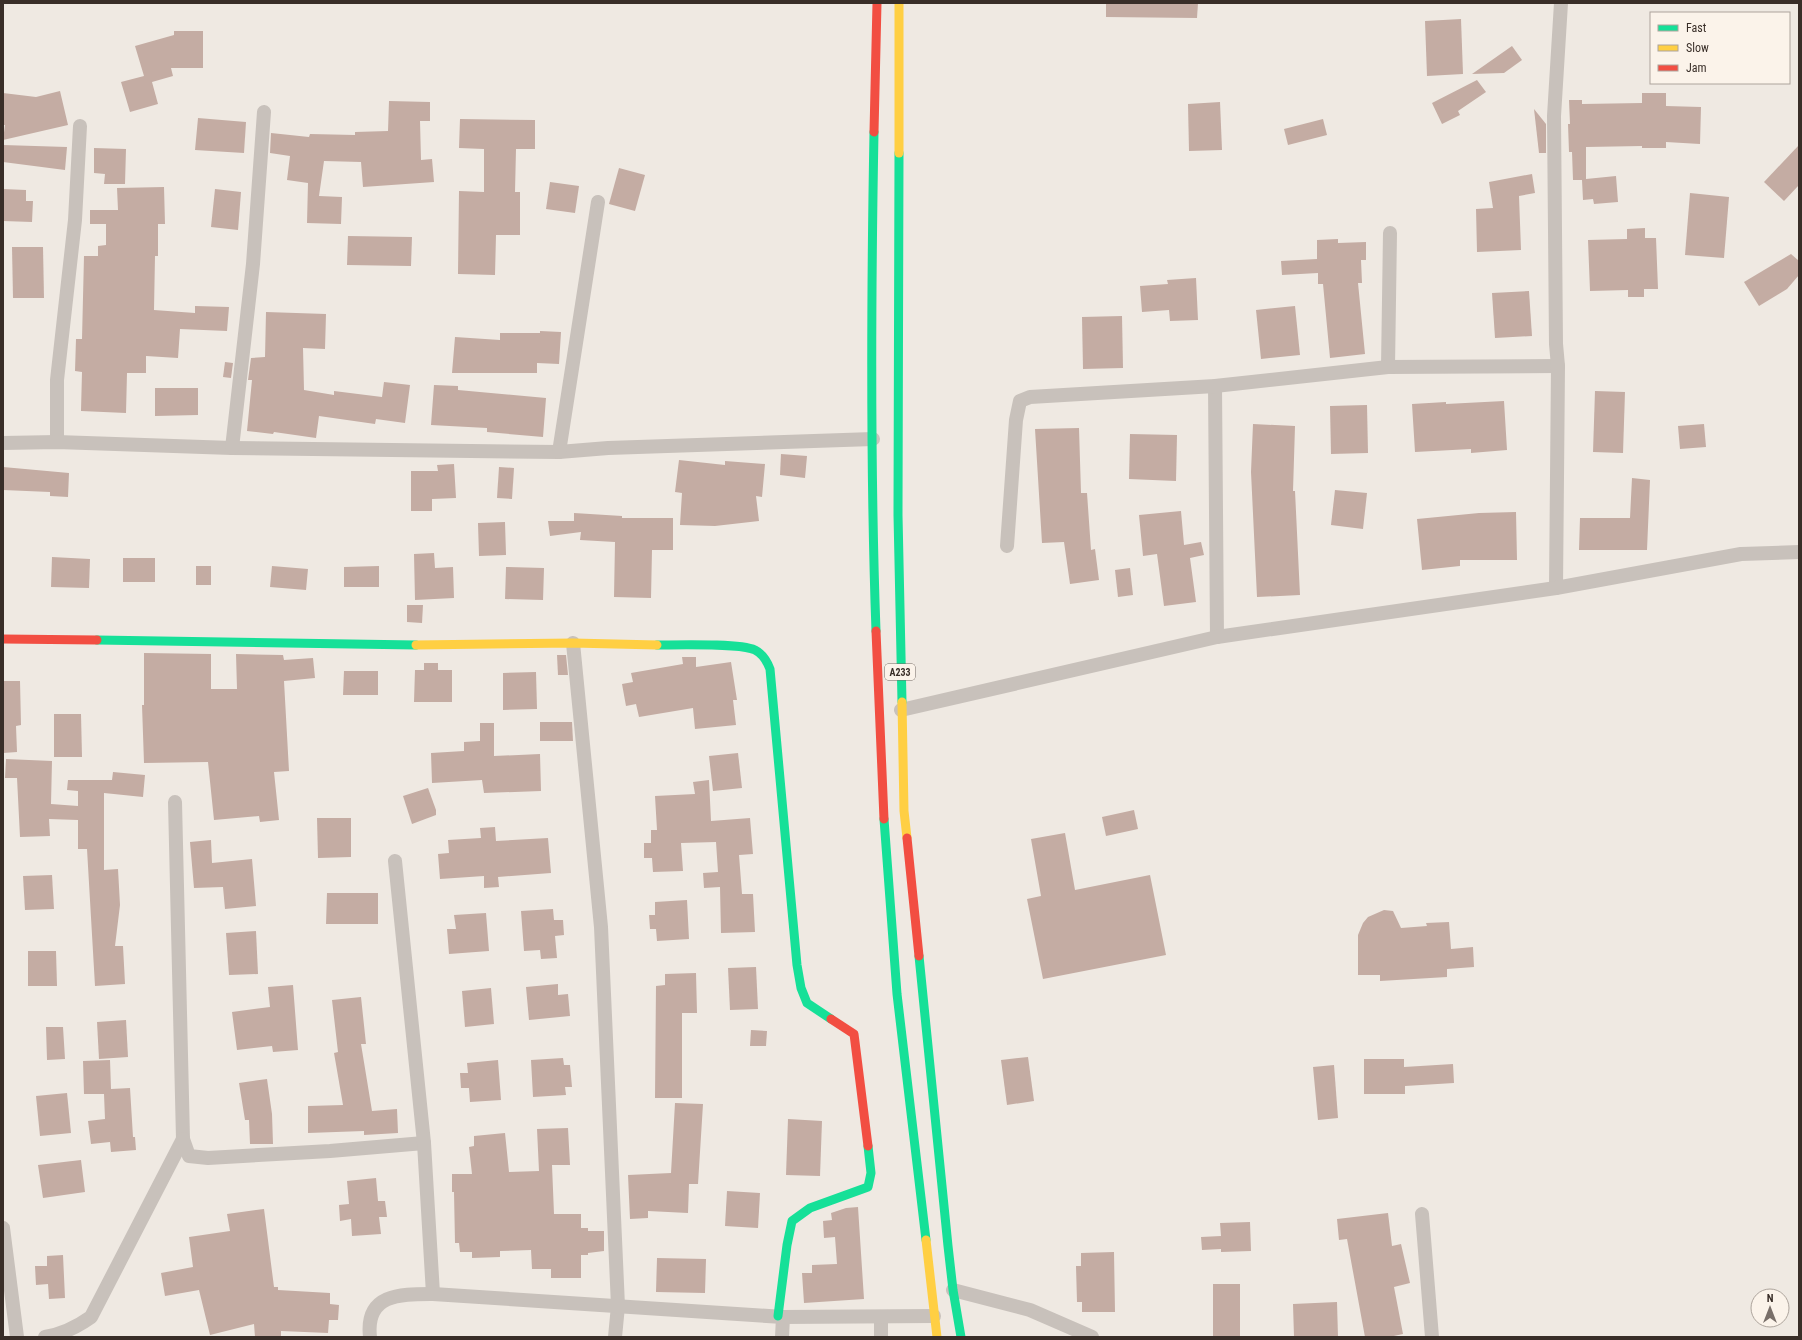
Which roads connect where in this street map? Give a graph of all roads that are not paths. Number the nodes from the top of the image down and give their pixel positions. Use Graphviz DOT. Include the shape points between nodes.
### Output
graph roads {
  1 [pos="877,3"];
  2 [pos="899,3"];
  3 [pos="1561,3"];
  4 [pos="264,112"];
  5 [pos="80,126"];
  6 [pos="598,202"];
  7 [pos="1390,232"];
  8 [pos="1558,366"];
  9 [pos="1388,367"];
  10 [pos="1215,386"];
  11 [pos="873,439"];
  12 [pos="57,442"];
  13 [pos="3,443"];
  14 [pos="232,448"];
  15 [pos="559,452"];
  16 [pos="1007,546"];
  17 [pos="1799,552"];
  18 [pos="1556,588"];
  19 [pos="1217,637"];
  20 [pos="3,639"];
  21 [pos="573,643"];
  22 [pos="901,710"];
  23 [pos="175,802"];
  24 [pos="395,861"];
  25 [pos="183,1139"];
  26 [pos="424,1143"];
  27 [pos="1422,1214"];
  28 [pos="3,1228"];
  29 [pos="953,1290"];
  30 [pos="433,1294"];
  31 [pos="618,1306"];
  32 [pos="781,1316"];
  33 [pos="934,1316"];
  34 [pos="881,1318"];
  35 [pos="17,1337"];
  36 [pos="45,1337"];
  37 [pos="370,1337"];
  38 [pos="614,1337"];
  39 [pos="782,1337"];
  40 [pos="881,1337"];
  41 [pos="937,1337"];
  42 [pos="961,1337"];
  43 [pos="1092,1337"];
  44 [pos="1432,1337"];
  1 -- 11 [label="main road, A233" via="872,254"];
  2 -- 22 [label="main road, A233" via="898,515"];
  3 -- 8 [label="street" via="1554,116"];
  4 -- 14 [label="street" via="253,264"];
  5 -- 12 [label="street" via="75,220 57,380"];
  6 -- 15 [label="street"];
  7 -- 9 [label="street"];
  8 -- 9 [label="street"];
  8 -- 18 [label="street"];
  9 -- 10 [label="street"];
  10 -- 16 [label="street" via="1030,397 1020,401 1016,420"];
  10 -- 19 [label="street"];
  11 -- 15 [label="street"];
  11 -- 33 [label="main road, A233" via="872,517 883,808 897,994"];
  12 -- 13 [label="street"];
  12 -- 14 [label="street"];
  14 -- 15 [label="street"];
  17 -- 18 [label="street" via="1742,554"];
  18 -- 19 [label="street"];
  19 -- 22 [label="street"];
  20 -- 21 [label="main road" via="396,645"];
  21 -- 31 [label="street" via="601,927"];
  21 -- 32 [label="main road" via="746,647 756,650 766,658 770,669 801,988 807,1002 854,1034 871,1172 868,1187 810,1208 792,1221 787,1245"];
  22 -- 29 [label="main road, A233" via="905,819"];
  23 -- 25 [label="street"];
  24 -- 26 [label="street"];
  25 -- 26 [label="street" via="189,1156 208,1158"];
  25 -- 36 [label="street" via="92,1317 77,1327"];
  26 -- 30 [label="street"];
  27 -- 44 [label="street"];
  28 -- 35 [label="street"];
  29 -- 42 [label="main road, A233"];
  29 -- 43 [label="street" via="1030,1310"];
  30 -- 31 [label="street"];
  30 -- 37 [label="street" via="399,1294 388,1297 378,1305 373,1314 368,1326"];
  31 -- 32 [label="street"];
  31 -- 38 [label="street"];
  32 -- 34 [label="street"];
  32 -- 39 [label="street"];
  33 -- 34 [label="street"];
  33 -- 41 [label="main road, A233"];
  34 -- 40 [label="street"];
}
